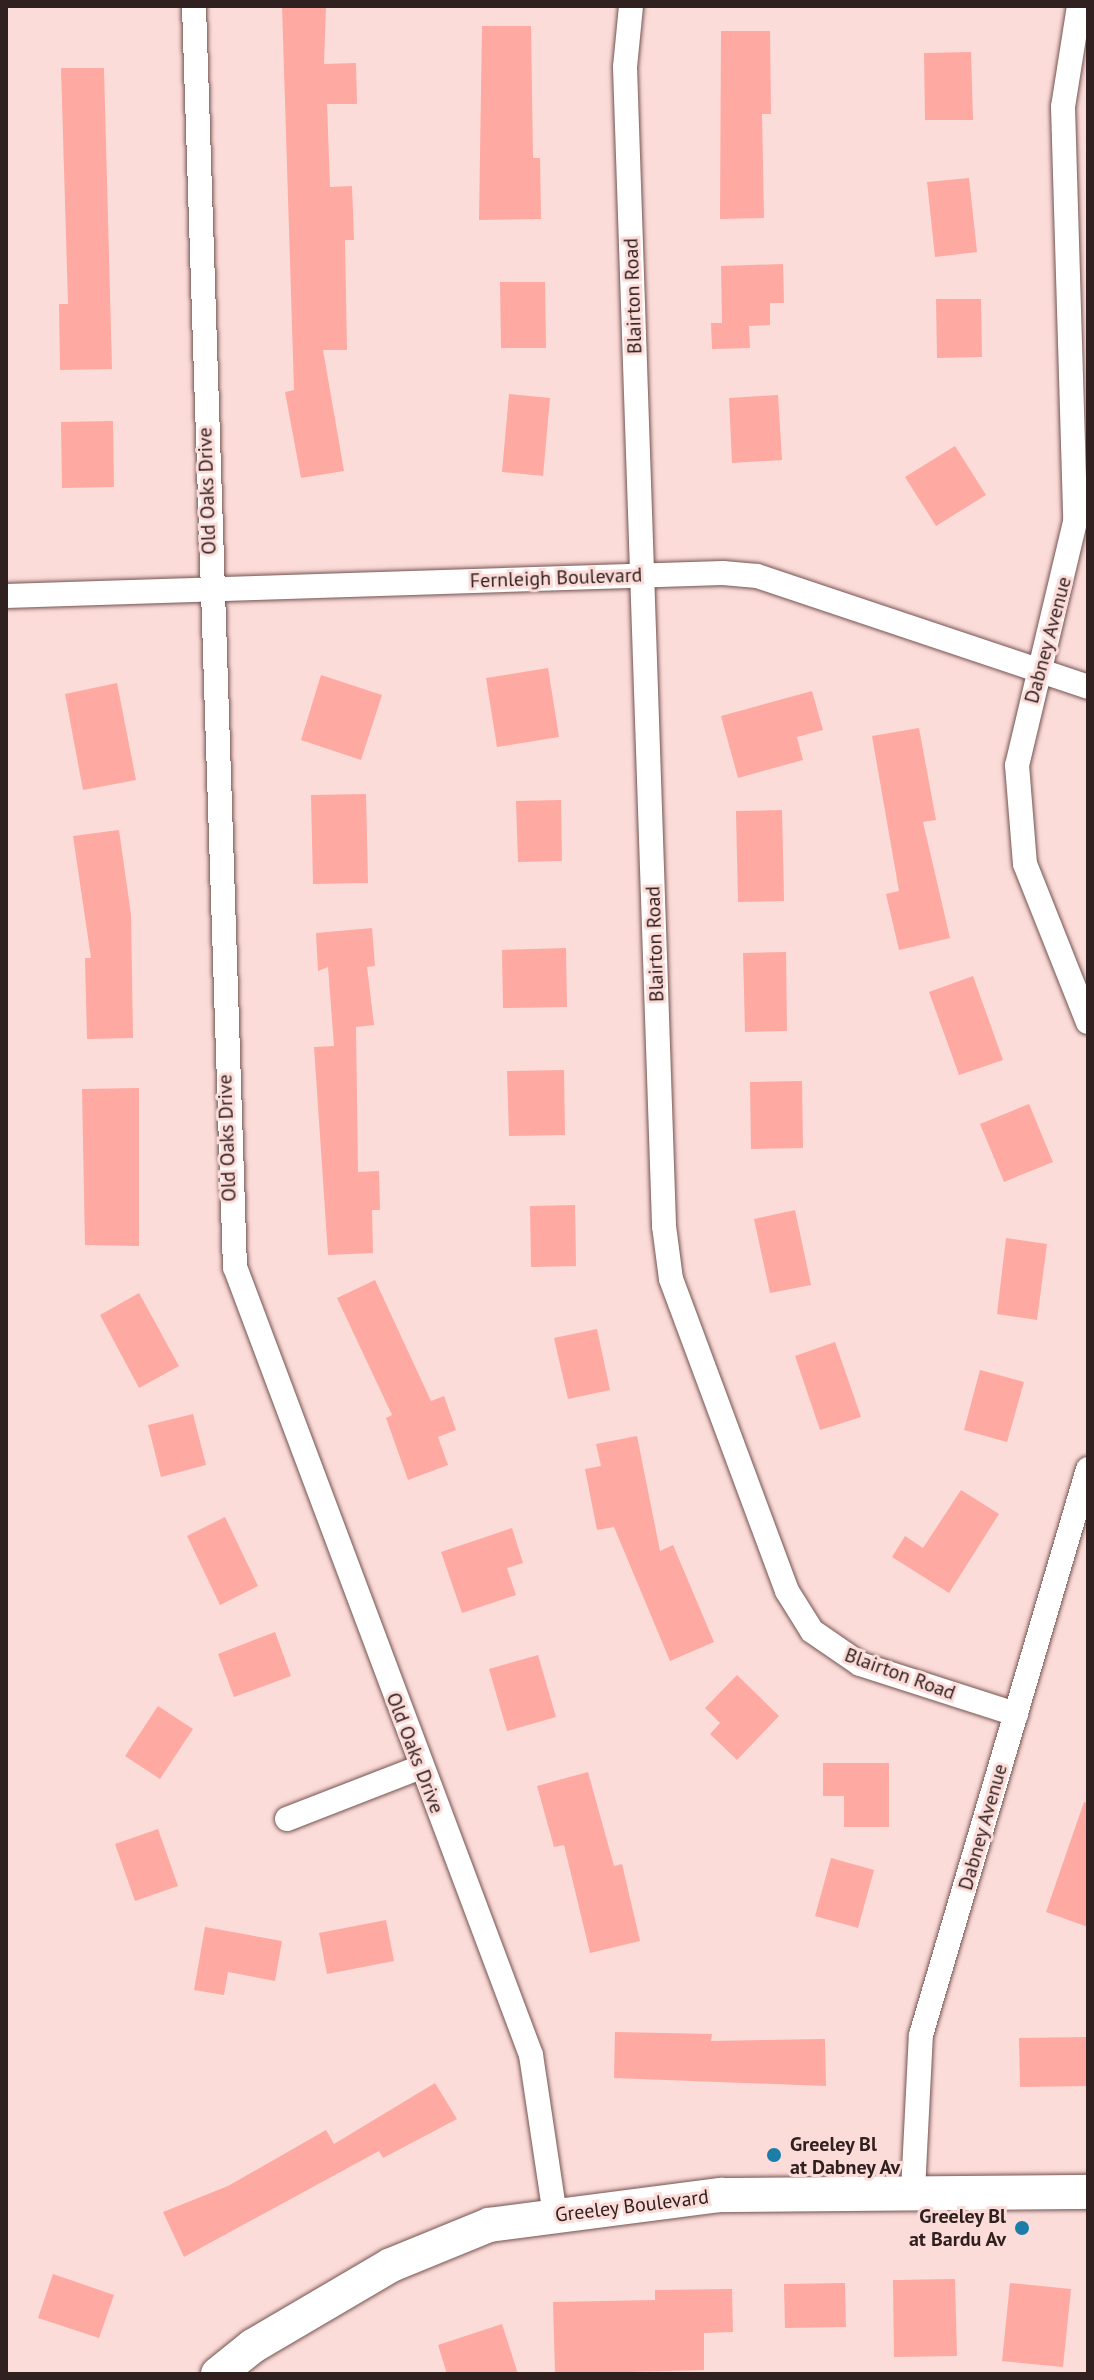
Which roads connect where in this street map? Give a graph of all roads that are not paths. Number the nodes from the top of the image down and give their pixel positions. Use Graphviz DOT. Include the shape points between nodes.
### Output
graph roads {
  1 [pos="194,6"];
  2 [pos="631,6"];
  3 [pos="1079,6"];
  4 [pos="1078,302"];
  5 [pos="642,576"];
  6 [pos="211,589"];
  7 [pos="6,596"];
  8 [pos="1037,670"];
  9 [pos="1088,687"];
  10 [pos="1088,1022"];
  11 [pos="1088,1469"];
  12 [pos="1016,1714"];
  13 [pos="421,1767"];
  14 [pos="287,1819"];
  15 [pos="913,2191"];
  16 [pos="1088,2192"];
  17 [pos="555,2215"];
  18 [pos="218,2374"];
  1 -- 6 [label="street, Old Oaks Drive"];
  2 -- 5 [label="street, Blairton Road" via="625,67"];
  3 -- 4 [label="street, Dabney Avenue" via="1063,107"];
  4 -- 8 [label="street, Dabney Avenue" via="1075,522 1068,569"];
  5 -- 6 [label="street, Fernleigh Boulevard"];
  5 -- 8 [label="street, Fernleigh Boulevard" via="757,576"];
  5 -- 12 [label="street, Blairton Road" via="664,1226 683,1325 787,1591 812,1631 860,1664"];
  6 -- 7 [label="street, Fernleigh Boulevard"];
  6 -- 13 [label="street, Old Oaks Drive" via="235,1267"];
  8 -- 9 [label="street, Fernleigh Boulevard"];
  8 -- 10 [label="street, Dabney Avenue" via="1017,765 1025,864"];
  11 -- 12 [label="street, Dabney Avenue"];
  12 -- 15 [label="street, Dabney Avenue" via="921,2035"];
  13 -- 14 [label="street"];
  13 -- 17 [label="street, Old Oaks Drive" via="531,2055"];
  15 -- 16 [label="street, Greeley Boulevard"];
  15 -- 17 [label="street, Greeley Boulevard" via="721,2195"];
  17 -- 18 [label="street, Greeley Boulevard" via="489,2225 432,2244 253,2346"];
}
